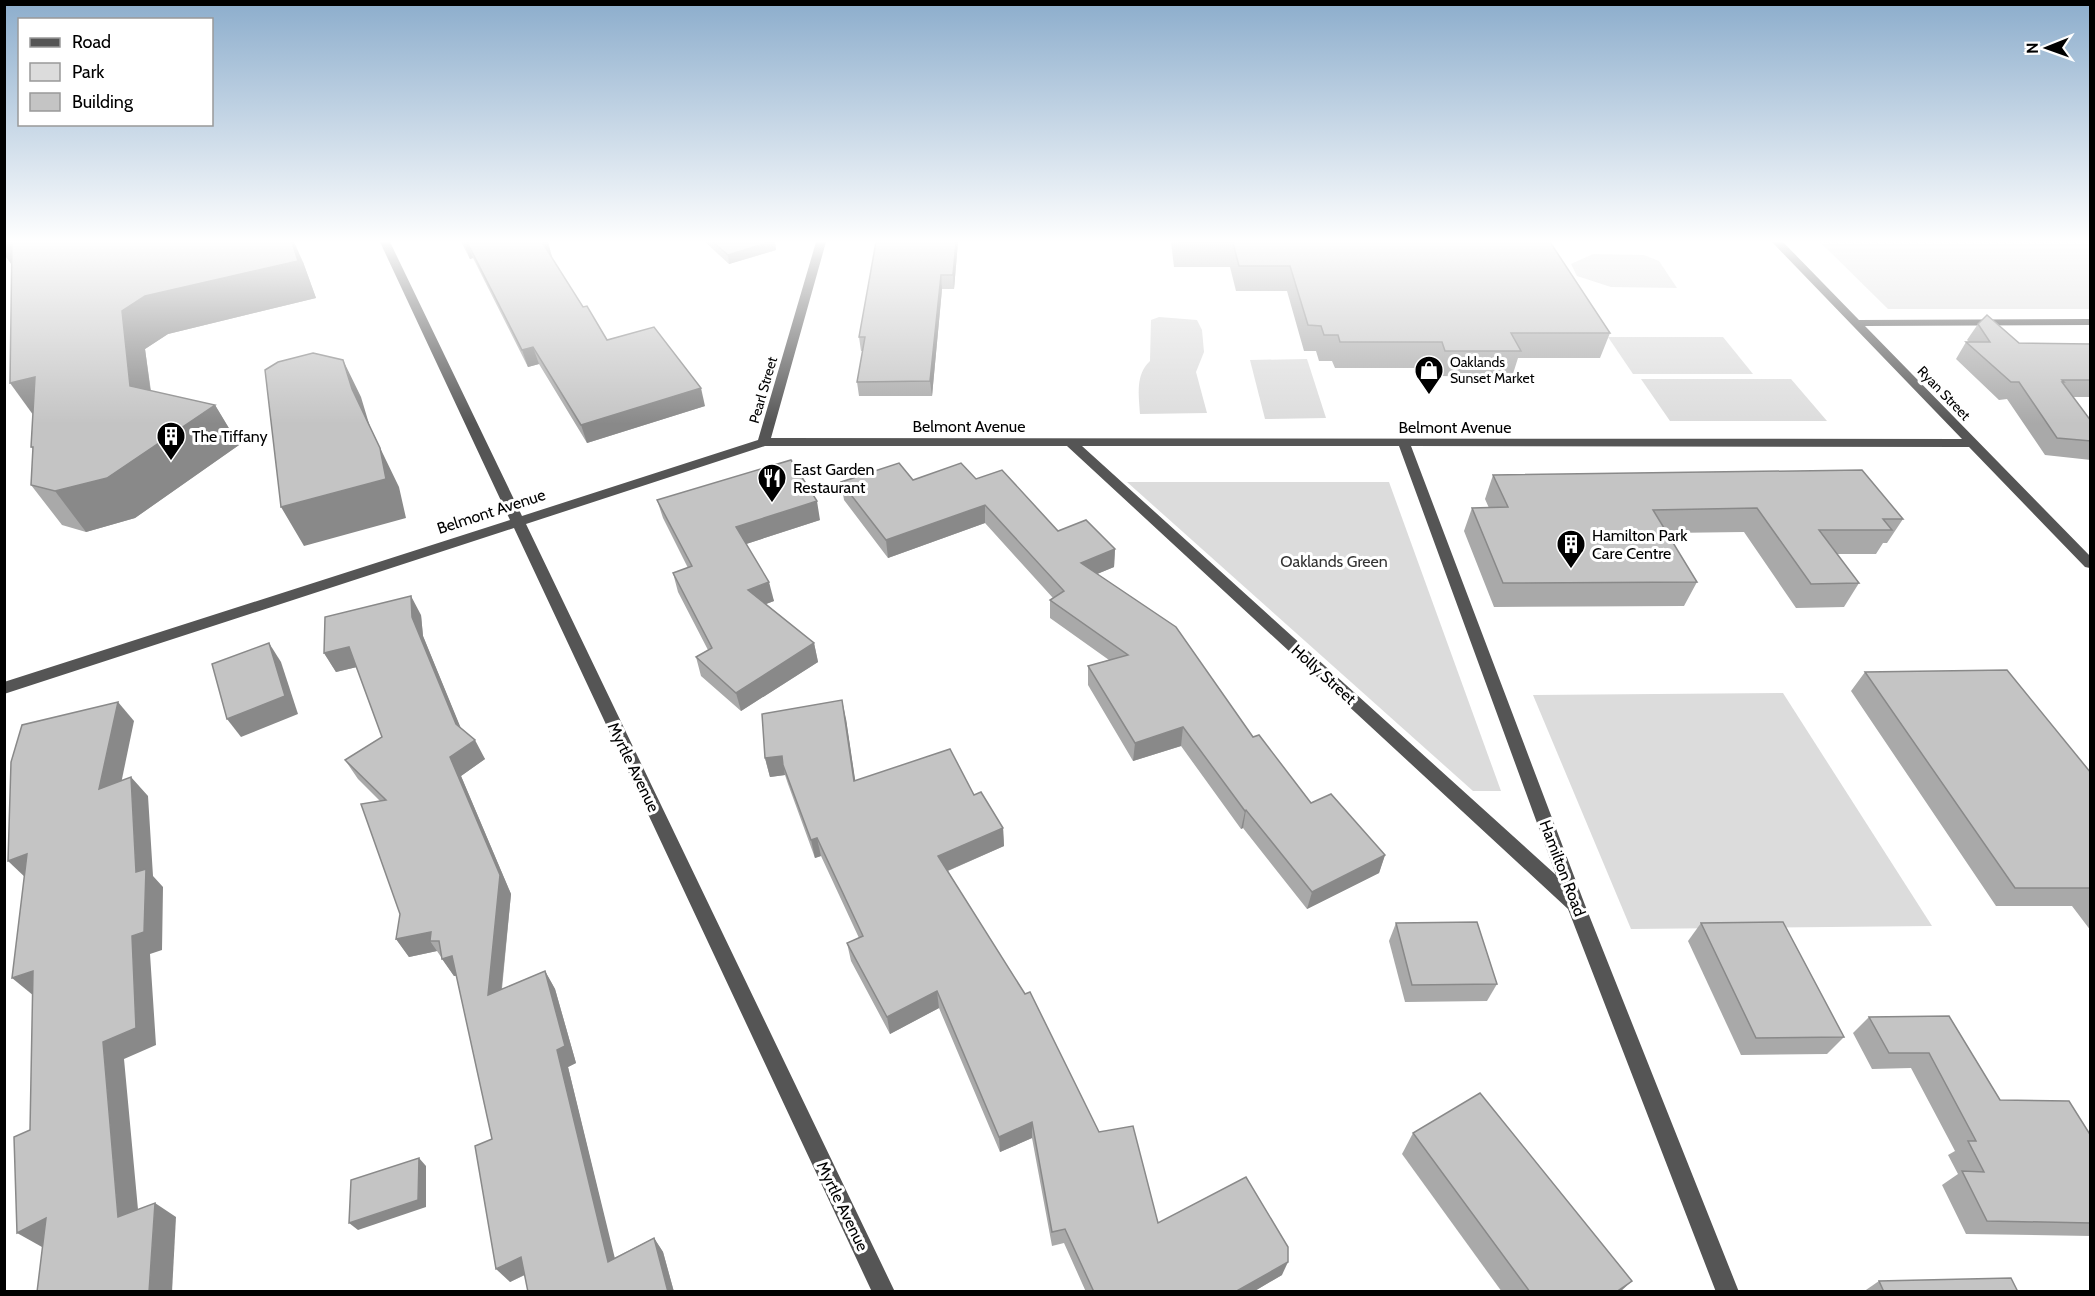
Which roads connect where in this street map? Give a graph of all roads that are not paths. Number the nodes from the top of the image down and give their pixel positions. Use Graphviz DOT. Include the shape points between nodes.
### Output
graph roads {
  1 [pos="412,302"];
  2 [pos="804,302"];
  3 [pos="1835,302"];
  4 [pos="2091,322"];
  5 [pos="1855,323"];
  6 [pos="764,442"];
  7 [pos="1071,443"];
  8 [pos="1404,443"];
  9 [pos="1973,443"];
  10 [pos="515,521"];
  11 [pos="2091,564"];
  12 [pos="4,688"];
  13 [pos="1576,905"];
  14 [pos="885,1292"];
  15 [pos="1728,1292"];
  1 -- 10 [label="street, Myrtle Avenue"];
  2 -- 6 [label="street, Pearl Street"];
  3 -- 5 [label="street, Ryan Street"];
  4 -- 5 [label="street"];
  5 -- 9 [label="street, Ryan Street"];
  6 -- 7 [label="street, Belmont Avenue"];
  6 -- 10 [label="street, Belmont Avenue"];
  7 -- 8 [label="street, Belmont Avenue"];
  7 -- 13 [label="street, Holly Street"];
  8 -- 9 [label="street, Belmont Avenue"];
  8 -- 13 [label="street, Hamilton Road"];
  9 -- 11 [label="street, Ryan Street"];
  10 -- 12 [label="street, Belmont Avenue"];
  10 -- 14 [label="street, Myrtle Avenue"];
  13 -- 15 [label="street, Hamilton Road"];
}
